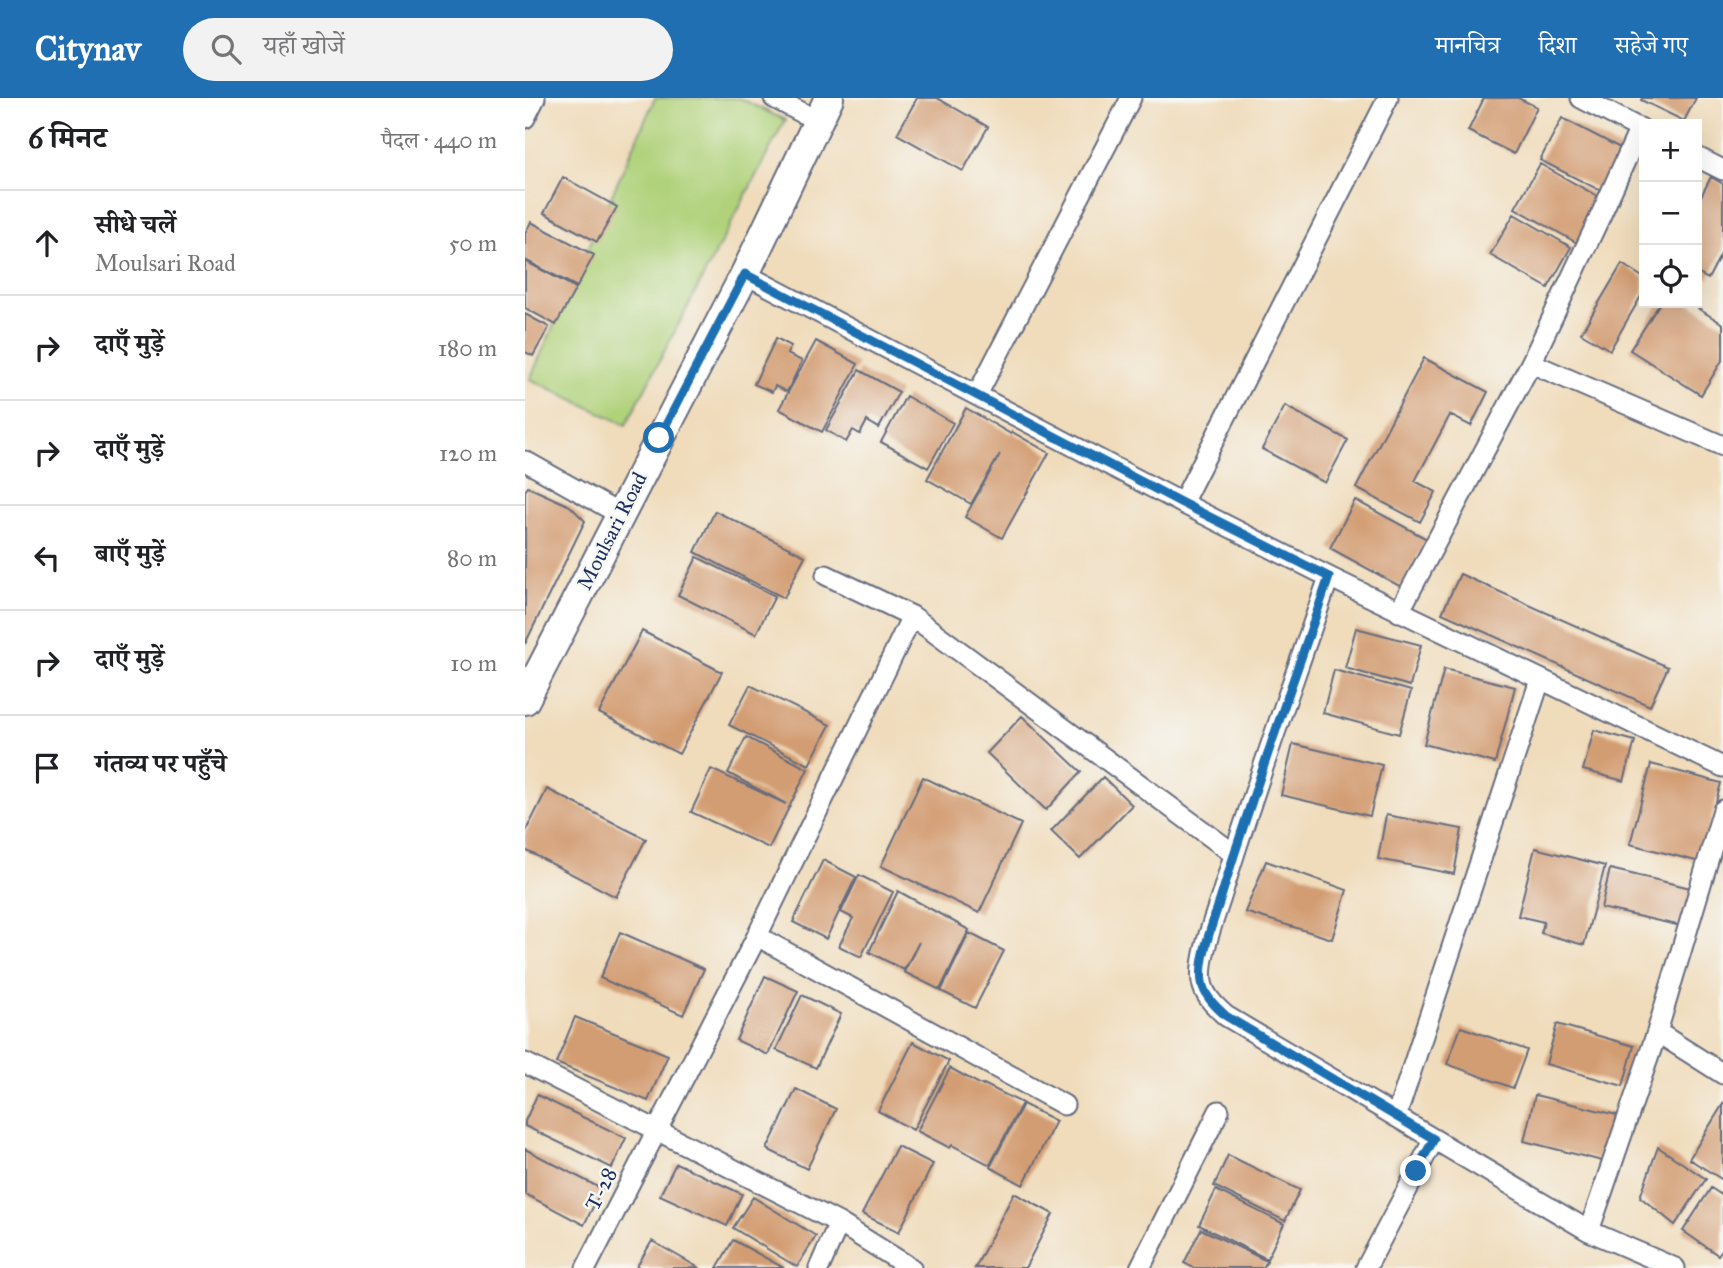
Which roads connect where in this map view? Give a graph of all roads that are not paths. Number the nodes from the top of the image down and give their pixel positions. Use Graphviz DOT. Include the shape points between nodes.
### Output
graph roads {
  1 [pos="535,98"];
  2 [pos="774,98"];
  3 [pos="1131,98"];
  4 [pos="1388,98"];
  5 [pos="1581,98"];
  6 [pos="824,109"];
  7 [pos="525,118"];
  8 [pos="1639,127"];
  9 [pos="1639,135"];
  10 [pos="1702,160"];
  11 [pos="1723,170"];
  12 [pos="745,274"];
  13 [pos="1531,363"];
  14 [pos="977,395"];
  15 [pos="1723,446"];
  16 [pos="525,461"];
  17 [pos="1182,503"];
  18 [pos="621,515"];
  19 [pos="826,575"];
  20 [pos="1329,577"];
  21 [pos="1399,612"];
  22 [pos="912,616"];
  23 [pos="1541,680"];
  24 [pos="525,699"];
  25 [pos="1723,767"];
  26 [pos="1723,810"];
  27 [pos="1234,854"];
  28 [pos="757,936"];
  29 [pos="1657,1032"];
  30 [pos="525,1063"];
  31 [pos="1723,1074"];
  32 [pos="1064,1105"];
  33 [pos="1219,1111"];
  34 [pos="1396,1117"];
  35 [pos="656,1130"];
  36 [pos="1434,1139"];
  37 [pos="839,1223"];
  38 [pos="1589,1231"];
  39 [pos="586,1268"];
  40 [pos="819,1268"];
  41 [pos="911,1268"];
  42 [pos="1140,1268"];
  43 [pos="1366,1268"];
  44 [pos="1675,1268"];
  1 -- 7 [label="street"];
  2 -- 6 [label="street"];
  3 -- 14 [label="street"];
  4 -- 17 [label="street"];
  5 -- 8 [label="street"];
  6 -- 12 [label="street, Moulsari Road"];
  9 -- 13 [label="street"];
  10 -- 11 [label="street"];
  12 -- 14 [label="street"];
  12 -- 18 [label="street, Moulsari Road"];
  13 -- 15 [label="street"];
  13 -- 21 [label="street"];
  14 -- 17 [label="street"];
  16 -- 18 [label="street"];
  17 -- 20 [label="street"];
  18 -- 24 [label="street, Moulsari Road"];
  19 -- 22 [label="street"];
  20 -- 21 [label="street"];
  20 -- 27 [label="street"];
  21 -- 23 [label="street"];
  22 -- 27 [label="street"];
  22 -- 28 [label="street, T-28"];
  23 -- 25 [label="street"];
  23 -- 34 [label="street"];
  26 -- 29 [label="street"];
  27 -- 34 [label="street" via="1201,967 1202,984 1212,1003 1226,1016"];
  28 -- 32 [label="street"];
  28 -- 35 [label="street, T-28"];
  29 -- 31 [label="street"];
  29 -- 38 [label="street"];
  30 -- 35 [label="street"];
  33 -- 42 [label="street"];
  34 -- 36 [label="street"];
  35 -- 37 [label="street"];
  35 -- 39 [label="street, T-28"];
  36 -- 38 [label="street"];
  36 -- 43 [label="street"];
  37 -- 40 [label="street"];
  37 -- 41 [label="street"];
  38 -- 44 [label="street"];
}
